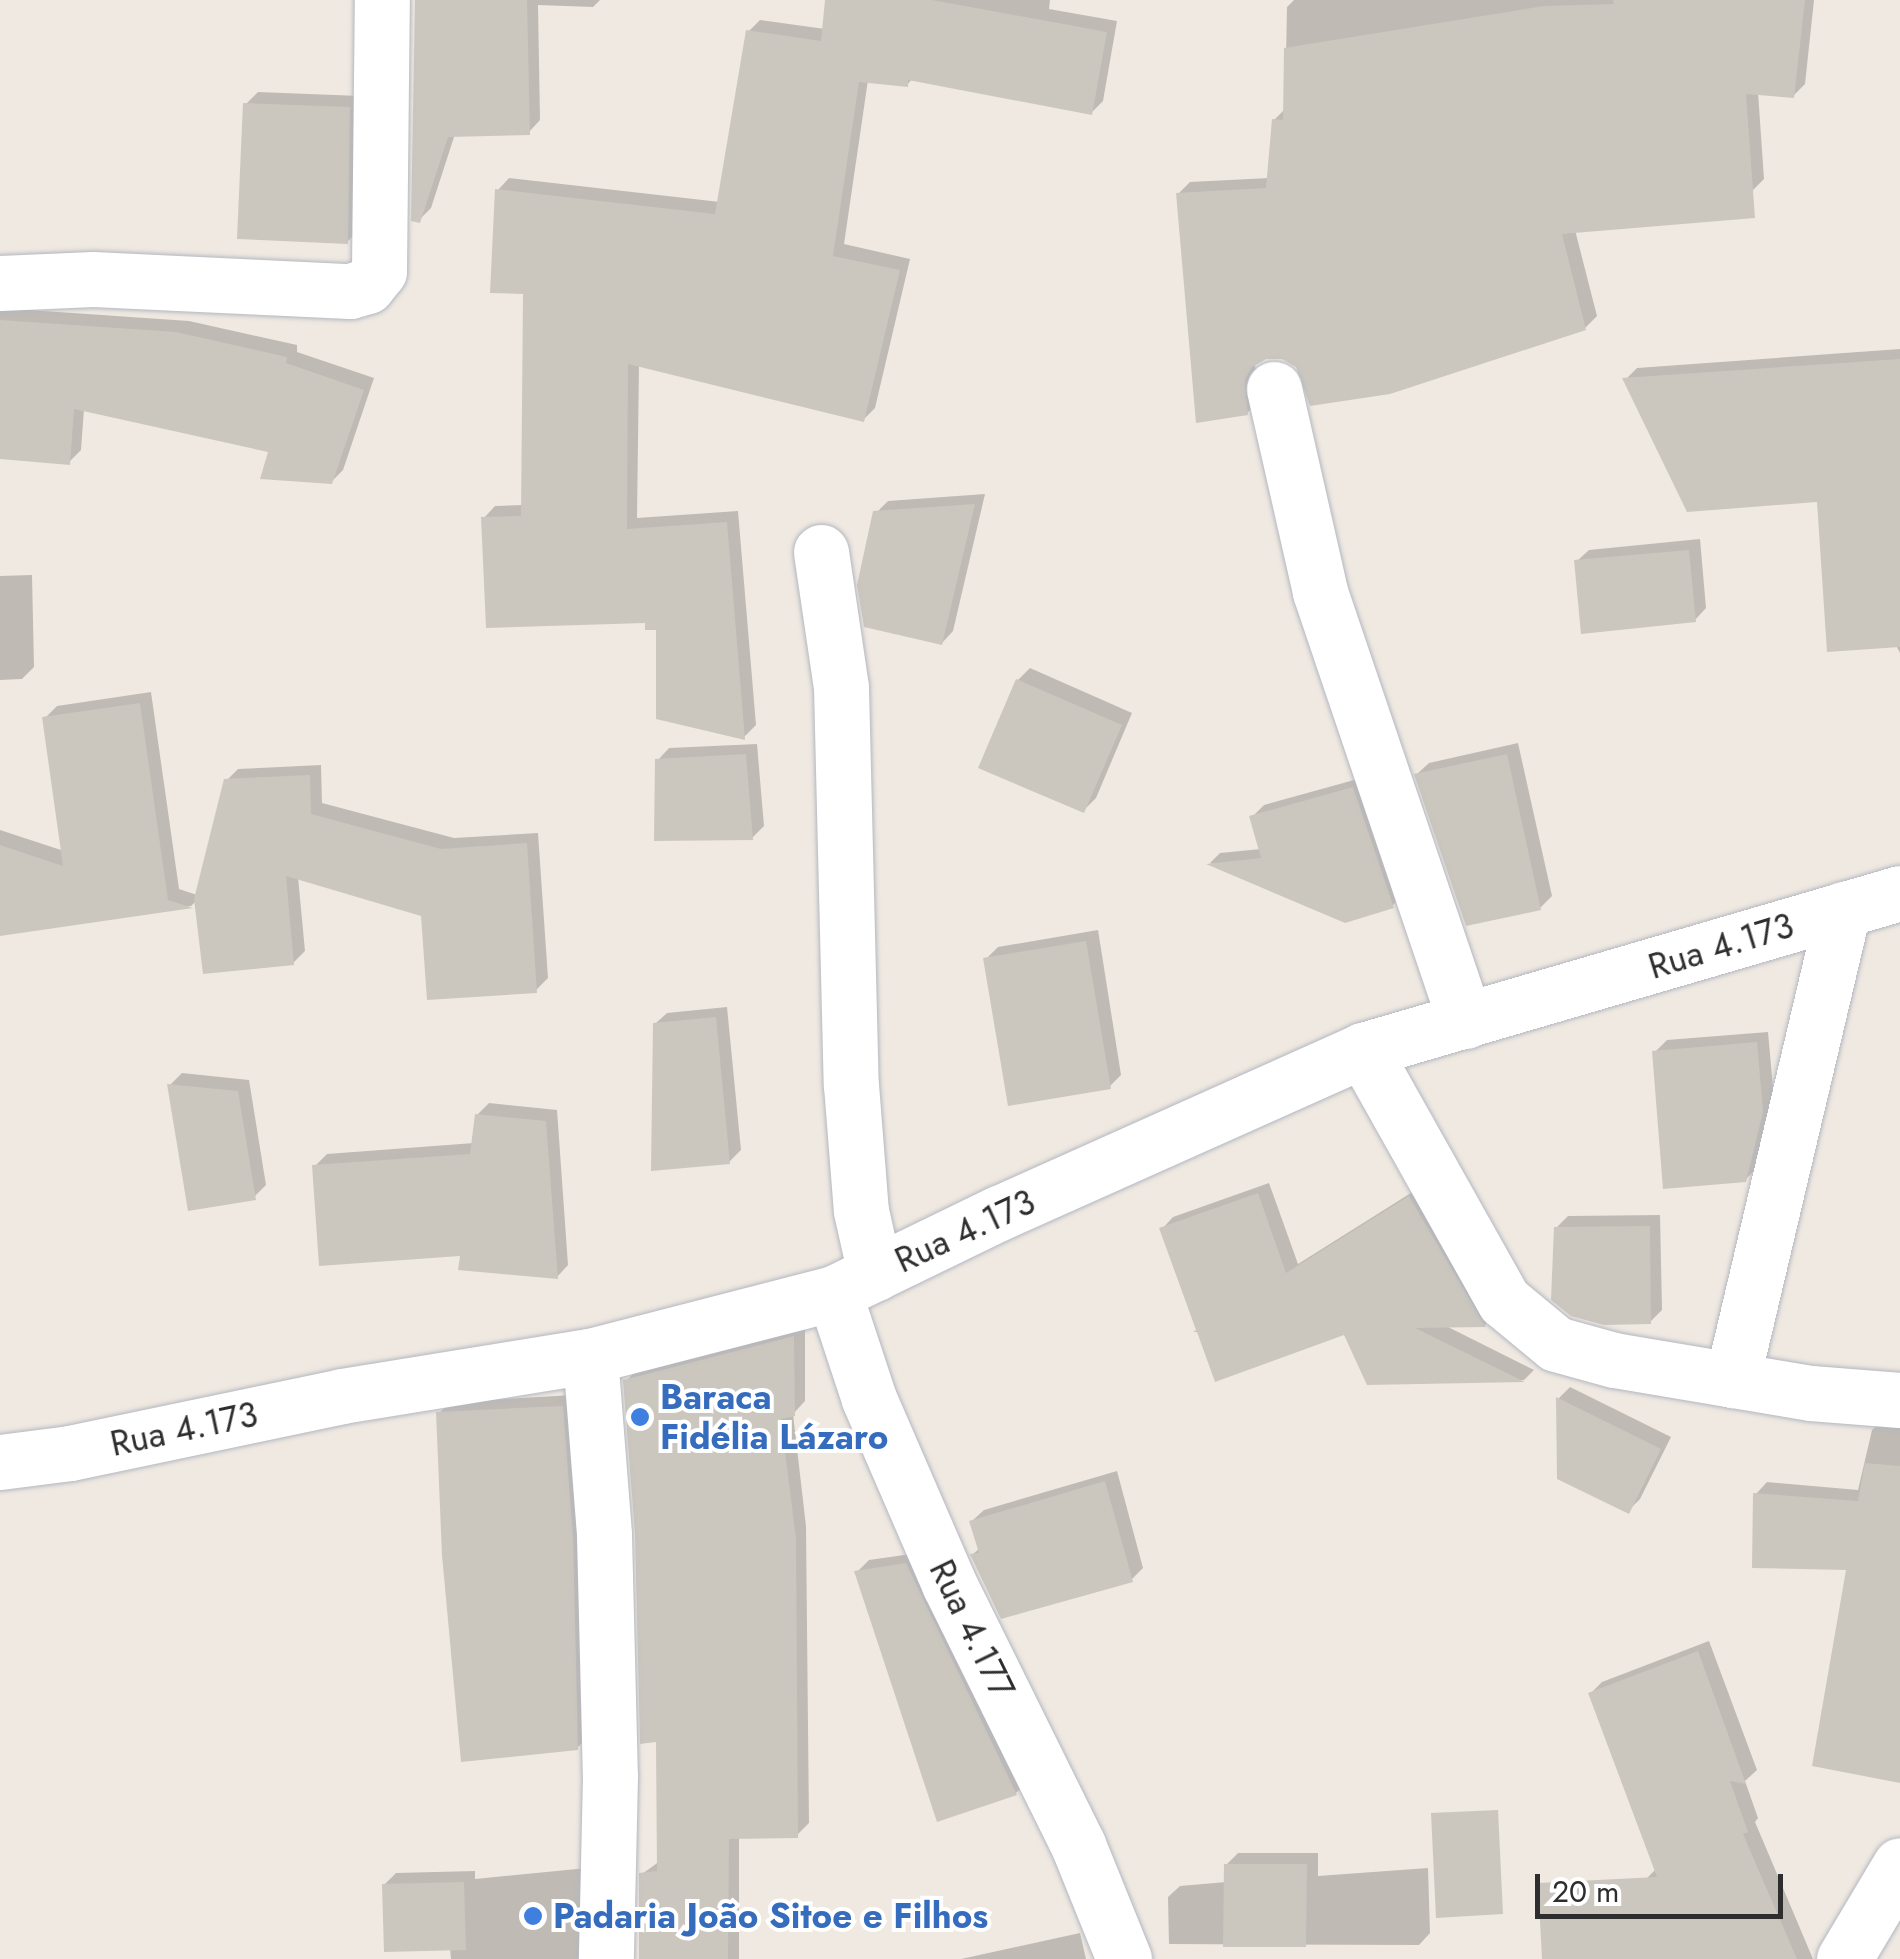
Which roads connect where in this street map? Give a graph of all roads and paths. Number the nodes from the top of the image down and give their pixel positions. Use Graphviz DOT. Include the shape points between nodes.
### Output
graph roads {
  1 [pos="382,0"];
  2 [pos="0,284"];
  3 [pos="1274,389"];
  4 [pos="821,552"];
  5 [pos="1900,893"];
  6 [pos="1843,909"];
  7 [pos="1465,1021"];
  8 [pos="1363,1050"];
  9 [pos="855,1283"];
  10 [pos="590,1356"];
  11 [pos="1732,1380"];
  12 [pos="1900,1400"];
  13 [pos="0,1462"];
  14 [pos="1900,1865"];
  15 [pos="606,1959"];
  16 [pos="1124,1959"];
  17 [pos="1844,1959"];
  1 -- 2 [label="street" via="379,270 368,286 350,291 92,280"];
  3 -- 7 [label="street" via="1320,592"];
  4 -- 9 [label="street, Rua 4.177" via="841,687 851,1085 861,1210"];
  5 -- 6 [label="street, Rua 4.173"];
  6 -- 7 [label="street, Rua 4.173"];
  6 -- 11 [label="street"];
  7 -- 8 [label="street, Rua 4.173"];
  8 -- 9 [label="street, Rua 4.173"];
  8 -- 11 [label="street" via="1504,1301 1556,1344"];
  9 -- 10 [label="street, Rua 4.173"];
  9 -- 16 [label="street, Rua 4.177" via="869,1398 949,1584 1078,1845"];
  10 -- 13 [label="street, Rua 4.173"];
  10 -- 15 [label="street" via="605,1554"];
  11 -- 12 [label="street"];
  14 -- 17 [label="street"];
}
